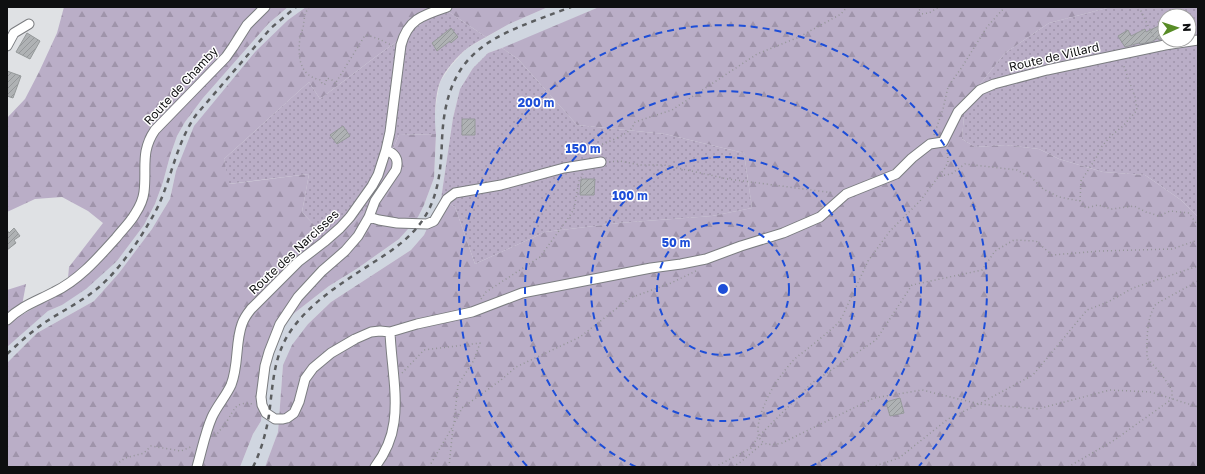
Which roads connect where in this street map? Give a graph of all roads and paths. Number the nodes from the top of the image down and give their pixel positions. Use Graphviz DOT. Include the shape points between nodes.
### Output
graph roads {
  1 [pos="265,7"];
  2 [pos="309,7"];
  3 [pos="447,7"];
  4 [pos="846,7"];
  5 [pos="923,7"];
  6 [pos="939,7"];
  7 [pos="1005,7"];
  8 [pos="1139,7"];
  9 [pos="29,24"];
  10 [pos="1157,44"];
  11 [pos="7,46"];
  12 [pos="393,46"];
  13 [pos="1157,46"];
  14 [pos="1120,54"];
  15 [pos="943,142"];
  16 [pos="386,150"];
  17 [pos="593,163"];
  18 [pos="940,176"];
  19 [pos="846,194"];
  20 [pos="1080,202"];
  21 [pos="369,217"];
  22 [pos="1198,224"];
  23 [pos="1198,240"];
  24 [pos="706,259"];
  25 [pos="1198,266"];
  26 [pos="1198,281"];
  27 [pos="472,312"];
  28 [pos="7,320"];
  29 [pos="390,332"];
  30 [pos="394,388"];
  31 [pos="1172,399"];
  32 [pos="979,404"];
  33 [pos="262,405"];
  34 [pos="1198,407"];
  35 [pos="453,426"];
  36 [pos="206,436"];
  37 [pos="758,437"];
  38 [pos="763,443"];
  39 [pos="195,446"];
  40 [pos="113,467"];
  41 [pos="197,467"];
  42 [pos="375,467"];
  43 [pos="429,467"];
  44 [pos="449,467"];
  45 [pos="715,467"];
  46 [pos="733,467"];
  47 [pos="872,467"];
  48 [pos="1068,467"];
  1 -- 28 [label="street, Route de Chamby" via="247,25 226,56 149,139 145,155 142,202 131,221 88,268 73,280 16,311"];
  2 -- 12 [label="path" via="304,14 300,36 301,65 306,73 314,79 321,80 322,84 325,84 327,78 335,84 367,35"];
  3 -- 16 [label="street, Route des Narcisses" via="420,18 404,35"];
  4 -- 17 [label="path" via="841,14 799,37 757,54 672,110 635,122 632,129 601,146 596,146"];
  5 -- 6 [label="path" via="918,11 920,14 929,13"];
  7 -- 15 [label="path" via="987,27 948,87 934,137"];
  8 -- 10 [label="path"];
  9 -- 11 [label="street" via="14,33"];
  13 -- 14 [label="street, Route de Villard"];
  14 -- 15 [label="street, Route de Villard" via="1017,78 980,90 958,112"];
  14 -- 20 [label="path" via="1137,110 1102,146 1081,181"];
  15 -- 18 [label="path" via="948,150 948,162"];
  15 -- 19 [label="street" via="930,144 896,174"];
  16 -- 21 [label="street" via="397,158 396,170 375,201"];
  16 -- 36 [label="street, Route des Narcisses" via="378,174 350,217 298,262 245,316 231,385 213,416"];
  17 -- 19 [label="path" via="619,161 641,165 664,165 728,179"];
  17 -- 21 [label="street" via="455,193 434,221 428,224 397,223"];
  17 -- 27 [label="path" via="578,181 574,209 570,217 540,256 486,292"];
  18 -- 20 [label="path" via="950,174 965,164 1017,170 1059,197"];
  18 -- 37 [label="path" via="920,201 890,231 868,261 839,322 793,360 784,371 764,406 759,420"];
  19 -- 24 [label="street" via="820,217 783,233"];
  20 -- 22 [label="path" via="1086,208 1098,205 1112,209 1134,206 1159,216 1170,211 1189,213"];
  21 -- 33 [label="street" via="352,244 298,297 280,324 265,366"];
  23 -- 37 [label="path" via="1172,249 1052,255 1036,241 1014,240 995,251 982,270 912,286 876,340 812,383"];
  24 -- 27 [label="street" via="522,292"];
  24 -- 35 [label="path" via="698,269 671,283 630,298 580,337 516,367 462,408"];
  25 -- 32 [label="path" via="1133,288 1087,310 1032,375"];
  26 -- 31 [label="path" via="1156,304 1152,310 1146,358 1172,390"];
  27 -- 29 [label="street"];
  29 -- 30 [label="street"];
  29 -- 33 [label="street" via="366,334 324,358 309,374 296,408 287,418 275,418 266,413"];
  30 -- 35 [label="path" via="402,373 424,350 480,343 474,360 458,385"];
  30 -- 42 [label="street" via="394,422 384,452"];
  31 -- 32 [label="path" via="1151,392 1110,390 1038,409"];
  31 -- 34 [label="path"];
  31 -- 48 [label="path" via="1113,442"];
  32 -- 38 [label="path" via="922,390 874,398 782,443"];
  32 -- 47 [label="path" via="948,419 899,458"];
  33 -- 36 [label="path" via="250,403 235,407 217,434"];
  35 -- 43 [label="path"];
  35 -- 44 [label="path"];
  36 -- 41 [label="street, Route des Narcisses"];
  37 -- 38 [label="path"];
  37 -- 45 [label="path" via="751,448"];
  38 -- 46 [label="path"];
  39 -- 40 [label="path" via="181,451 151,446 144,453 125,458"];
}
